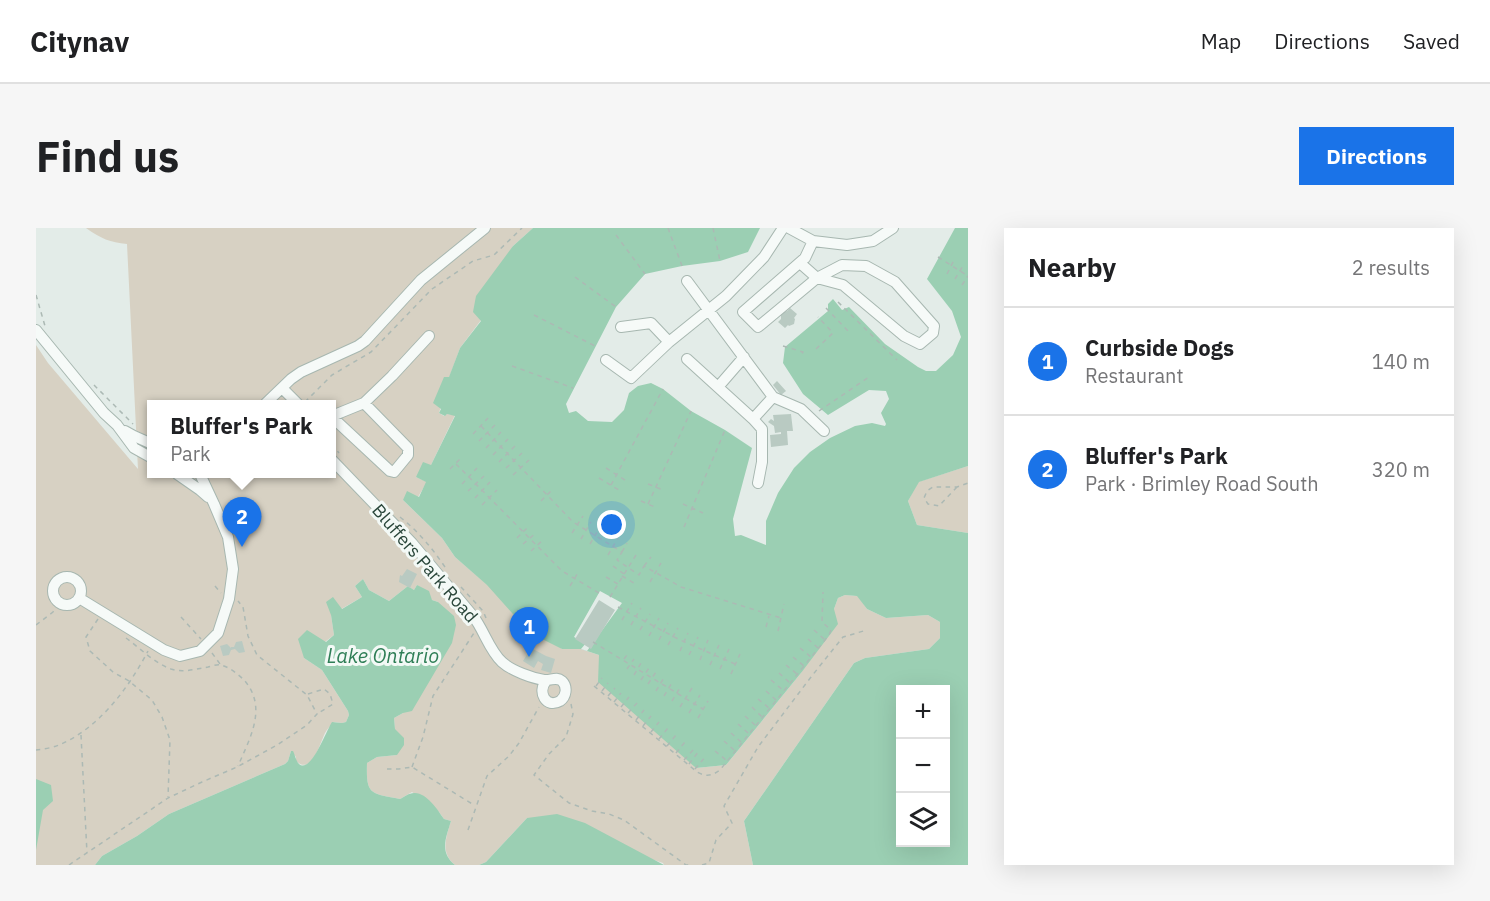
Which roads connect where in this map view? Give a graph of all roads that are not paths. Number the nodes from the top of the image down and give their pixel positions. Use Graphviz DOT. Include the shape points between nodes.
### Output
graph roads {
  1 [pos="485,228"];
  2 [pos="783,228"];
  3 [pos="789,228"];
  4 [pos="889,229"];
  5 [pos="813,241"];
  6 [pos="800,263"];
  7 [pos="817,278"];
  8 [pos="687,281"];
  9 [pos="708,310"];
  10 [pos="621,327"];
  11 [pos="41,329"];
  12 [pos="429,336"];
  13 [pos="669,342"];
  14 [pos="744,357"];
  15 [pos="687,359"];
  16 [pos="606,360"];
  17 [pos="718,387"];
  18 [pos="282,388"];
  19 [pos="773,397"];
  20 [pos="270,400"];
  21 [pos="296,400"];
  22 [pos="364,403"];
  23 [pos="336,415"];
  24 [pos="753,419"];
  25 [pos="336,421"];
  26 [pos="117,425"];
  27 [pos="825,431"];
  28 [pos="147,442"];
  29 [pos="147,455"];
  30 [pos="336,464"];
  31 [pos="183,478"];
  32 [pos="202,478"];
  33 [pos="758,483"];
  34 [pos="214,504"];
  35 [pos="79,598"];
  36 [pos="546,681"];
  1 -- 18 [label="street" via="421,280 358,346 301,372"];
  2 -- 9 [label="street" via="764,257"];
  3 -- 5 [label="street"];
  4 -- 5 [label="street" via="873,241 847,245"];
  5 -- 6 [label="street"];
  6 -- 7 [label="street"];
  6 -- 7 [label="street" via="743,312 759,327"];
  7 -- 7 [label="street" via="842,266 867,266 895,282 934,326 933,333 920,344 904,336 843,285"];
  8 -- 9 [label="street"];
  9 -- 13 [label="street"];
  9 -- 14 [label="street"];
  10 -- 13 [label="street" via="651,323"];
  11 -- 26 [label="street"];
  12 -- 22 [label="street"];
  13 -- 16 [label="street" via="631,378"];
  14 -- 17 [label="street"];
  14 -- 19 [label="street"];
  15 -- 17 [label="street"];
  17 -- 24 [label="street"];
  18 -- 20 [label="street"];
  18 -- 21 [label="street"];
  19 -- 24 [label="street"];
  19 -- 27 [label="street" via="801,409"];
  22 -- 23 [label="street"];
  22 -- 25 [label="street" via="408,448 408,454 394,472"];
  24 -- 33 [label="street" via="762,429"];
  26 -- 28 [label="street"];
  26 -- 29 [label="street" via="134,448"];
  30 -- 36 [label="street, Bluffers Park Road" via="466,606 502,662"];
  31 -- 34 [label="street"];
  32 -- 34 [label="street"];
  34 -- 35 [label="street" via="228,537 233,568 230,599 218,633 200,651 180,656 164,650"];
  35 -- 35 [label="street" via="71,604 59,601 54,593 56,583 64,577 77,581 81,589"];
  36 -- 36 [label="street, Bluffers Park Road" via="542,686 543,698 550,703 559,702 566,688 554,678"];
}
